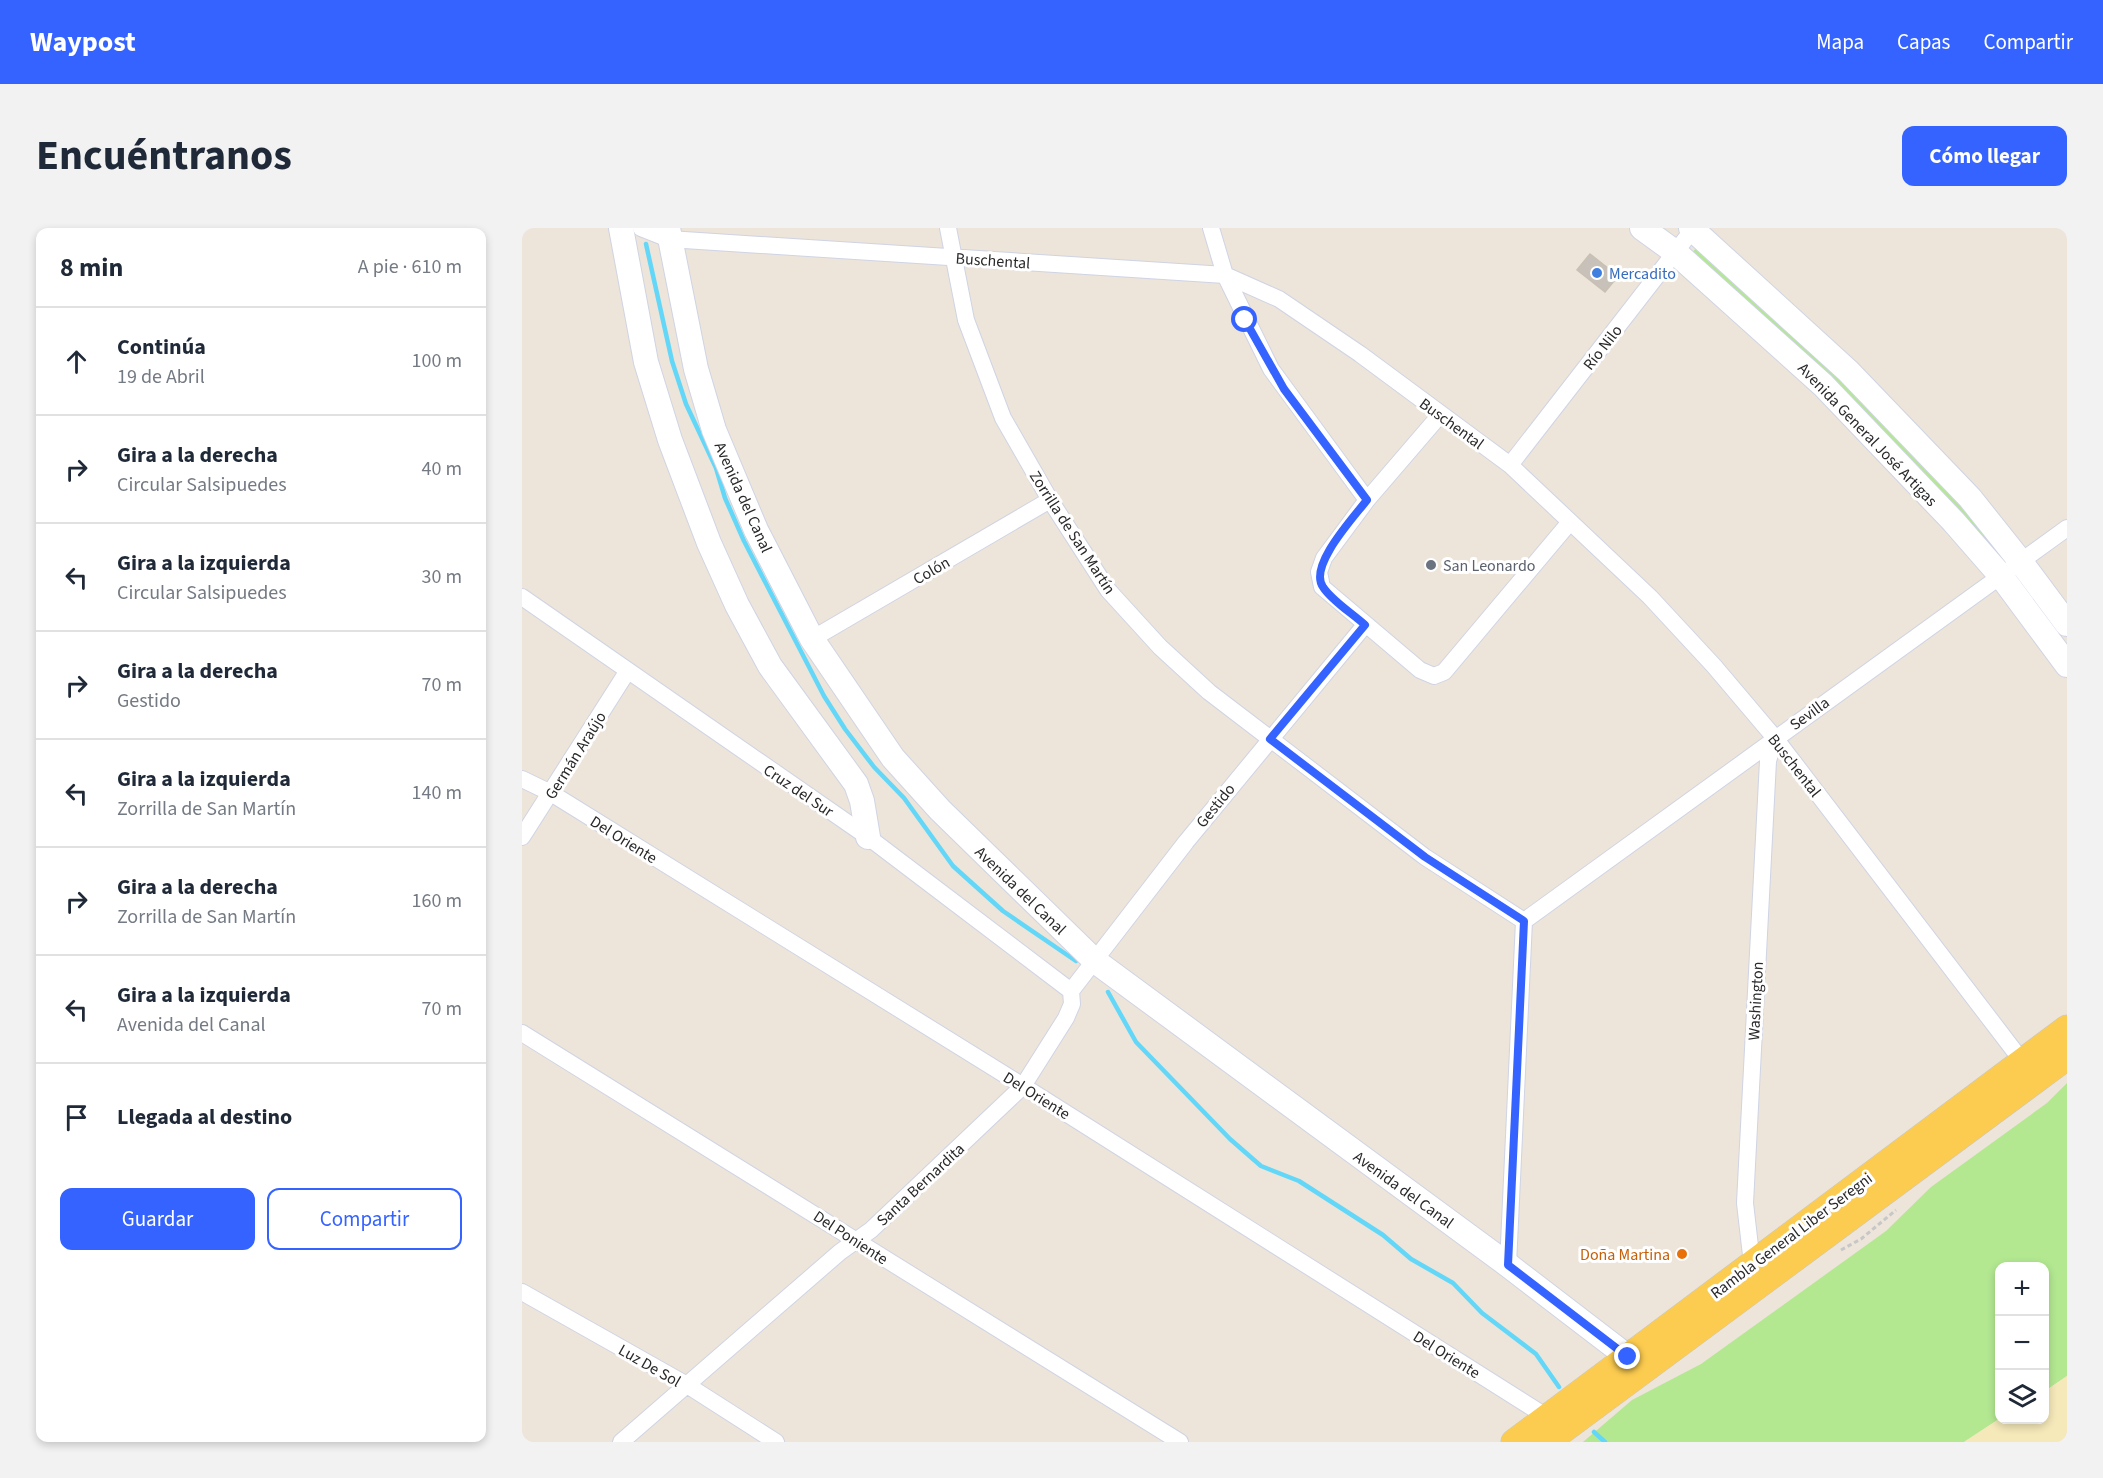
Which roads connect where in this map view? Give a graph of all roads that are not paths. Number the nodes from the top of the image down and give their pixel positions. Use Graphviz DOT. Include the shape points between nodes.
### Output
graph roads {
  1 [pos="621,228"];
  2 [pos="641,228"];
  3 [pos="948,228"];
  4 [pos="1211,228"];
  5 [pos="1642,228"];
  6 [pos="1693,228"];
  7 [pos="668,233"];
  8 [pos="1675,252"];
  9 [pos="953,257"];
  10 [pos="1225,275"];
  11 [pos="1440,415"];
  12 [pos="1510,465"];
  13 [pos="1050,500"];
  14 [pos="1367,500"];
  15 [pos="1570,522"];
  16 [pos="2067,528"];
  17 [pos="2021,562"];
  18 [pos="2001,576"];
  19 [pos="522,597"];
  20 [pos="2067,624"];
  21 [pos="1365,625"];
  22 [pos="812,639"];
  23 [pos="2067,666"];
  24 [pos="627,672"];
  25 [pos="1775,738"];
  26 [pos="1270,739"];
  27 [pos="522,779"];
  28 [pos="551,794"];
  29 [pos="522,837"];
  30 [pos="868,837"];
  31 [pos="1524,921"];
  32 [pos="1095,961"];
  33 [pos="1071,991"];
  34 [pos="2067,1028"];
  35 [pos="522,1033"];
  36 [pos="2067,1057"];
  37 [pos="2022,1061"];
  38 [pos="1023,1086"];
  39 [pos="856,1241"];
  40 [pos="1752,1264"];
  41 [pos="1508,1265"];
  42 [pos="522,1292"];
  43 [pos="1628,1357"];
  44 [pos="687,1385"];
  45 [pos="1547,1430"];
  46 [pos="621,1442"];
  47 [pos="776,1442"];
  48 [pos="1180,1442"];
  49 [pos="1514,1442"];
  1 -- 30 [label="street" via="646,362 709,543 770,666 856,784"];
  2 -- 7 [label="street, Buschental"];
  3 -- 9 [label="street, Zorrilla de San Martín"];
  4 -- 10 [label="street"];
  5 -- 8 [label="street, Avenida General José Artigas"];
  6 -- 8 [label="street, Río Nilo"];
  6 -- 17 [label="street, Avenida General José Artigas" via="1848,371 1970,498"];
  7 -- 9 [label="street, Buschental"];
  7 -- 22 [label="street, Avenida del Canal" via="696,369 714,430 756,530"];
  8 -- 12 [label="street, Río Nilo"];
  8 -- 18 [label="street, Avenida General José Artigas" via="1823,385"];
  9 -- 10 [label="street, Buschental"];
  9 -- 13 [label="street, Zorrilla de San Martín" via="966,320 1003,418"];
  10 -- 11 [label="street, Buschental" via="1279,299"];
  10 -- 14 [label="street" via="1271,369"];
  11 -- 12 [label="street, Buschental"];
  11 -- 14 [label="street"];
  12 -- 15 [label="street, Buschental"];
  13 -- 22 [label="street, Colón"];
  13 -- 26 [label="street, Zorrilla de San Martín" via="1108,590 1160,647 1209,692"];
  14 -- 21 [label="street" via="1324,558 1320,572 1322,586"];
  15 -- 21 [label="street" via="1444,672 1434,676 1420,670"];
  15 -- 25 [label="street, Buschental" via="1650,597"];
  16 -- 17 [label="street, Sevilla"];
  17 -- 18 [label="street, Sevilla"];
  17 -- 20 [label="street, Avenida General José Artigas"];
  18 -- 23 [label="street, Avenida General José Artigas"];
  18 -- 25 [label="street, Sevilla"];
  19 -- 24 [label="street, Cruz del Sur"];
  21 -- 26 [label="street, Gestido"];
  22 -- 32 [label="street, Avenida del Canal" via="893,758 947,818"];
  24 -- 28 [label="street, Germán Araújo"];
  24 -- 30 [label="street, Cruz del Sur"];
  25 -- 31 [label="street, Sevilla"];
  25 -- 37 [label="street, Buschental"];
  25 -- 40 [label="street, Washington" via="1768,762 1745,1203"];
  26 -- 31 [label="street, Zorrilla de San Martín" via="1425,857"];
  26 -- 32 [label="street, Gestido"];
  27 -- 28 [label="street, Del Oriente"];
  28 -- 29 [label="street, Germán Araújo"];
  28 -- 38 [label="street, Del Oriente"];
  30 -- 33 [label="street, Cruz del Sur"];
  31 -- 41 [label="street"];
  32 -- 33 [label="street, Gestido"];
  32 -- 41 [label="street, Avenida del Canal"];
  33 -- 38 [label="street, Santa Bernardita" via="1072,1004 1066,1018"];
  34 -- 37 [label="main road, Rambla General Liber Seregni"];
  35 -- 39 [label="street, Del Poniente"];
  36 -- 45 [label="main road, Rambla General Liber Seregni"];
  37 -- 40 [label="main road, Rambla General Liber Seregni"];
  38 -- 39 [label="street, Santa Bernardita"];
  38 -- 45 [label="street, Del Oriente"];
  39 -- 44 [label="street, Santa Bernardita"];
  39 -- 48 [label="street, Del Poniente"];
  40 -- 43 [label="main road, Rambla General Liber Seregni"];
  41 -- 43 [label="street, Avenida del Canal"];
  42 -- 44 [label="street, Luz De Sol"];
  43 -- 45 [label="main road, Rambla General Liber Seregni"];
  44 -- 46 [label="street, Santa Bernardita"];
  44 -- 47 [label="street, Luz De Sol"];
  45 -- 49 [label="main road, Rambla General Liber Seregni"];
}
